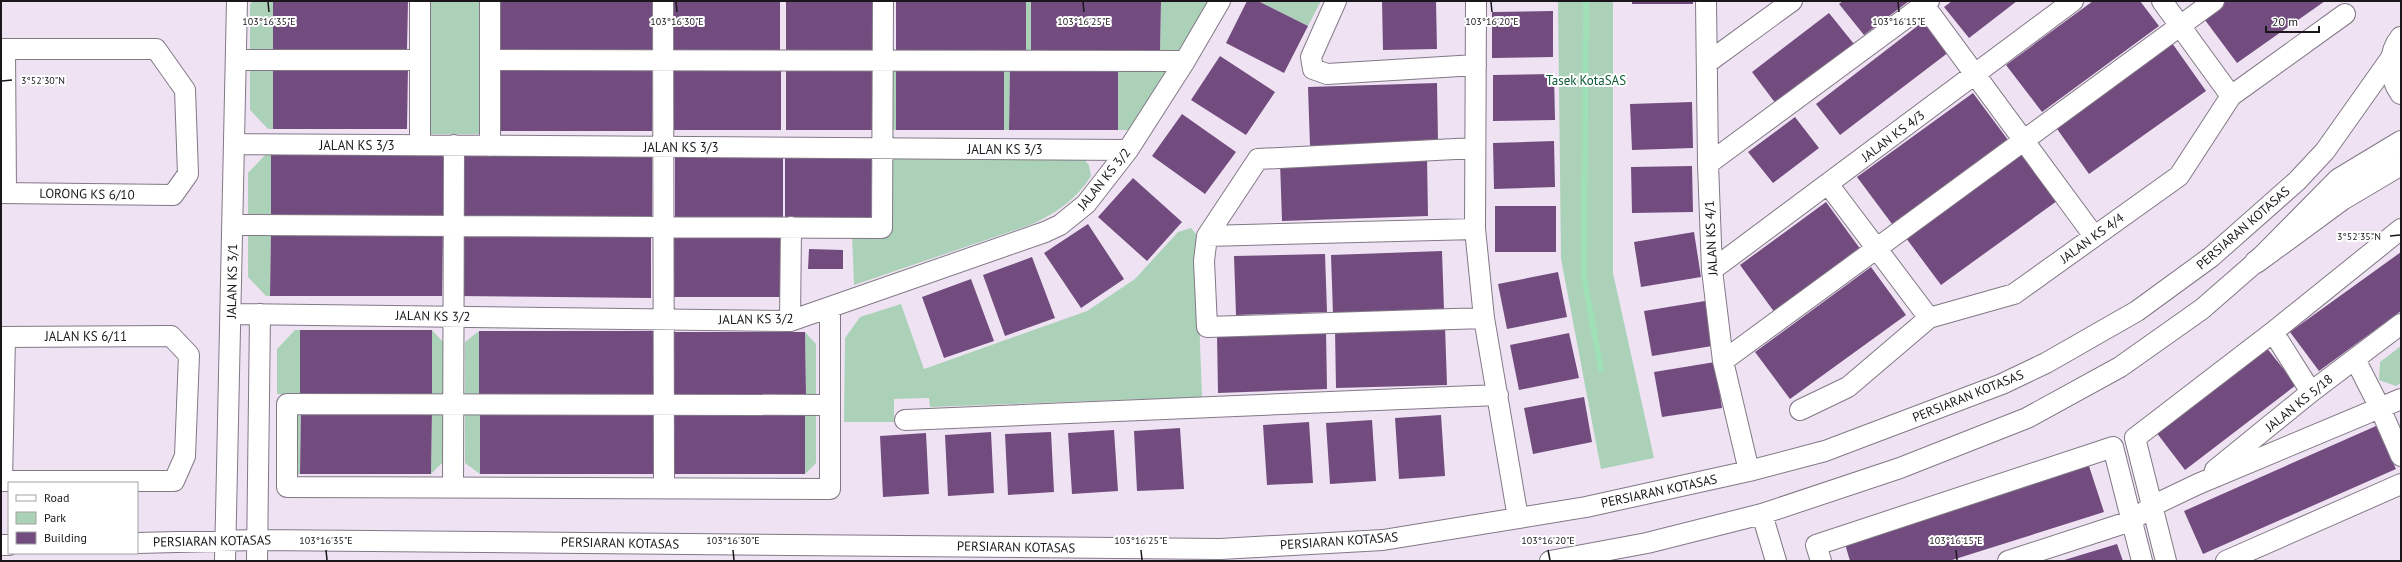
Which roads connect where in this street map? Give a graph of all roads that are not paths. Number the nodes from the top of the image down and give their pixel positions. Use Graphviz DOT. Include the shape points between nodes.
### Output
graph roads {
  1 [pos="237,1"];
  2 [pos="420,1"];
  3 [pos="490,1"];
  4 [pos="663,1"];
  5 [pos="883,1"];
  6 [pos="1220,1"];
  7 [pos="1336,1"];
  8 [pos="1476,1"];
  9 [pos="1706,1"];
  10 [pos="1792,1"];
  11 [pos="2073,1"];
  12 [pos="2162,1"];
  13 [pos="2214,1"];
  14 [pos="1925,2"];
  15 [pos="2346,14"];
  16 [pos="2180,26"];
  17 [pos="2397,46"];
  18 [pos="3,49"];
  19 [pos="236,60"];
  20 [pos="420,60"];
  21 [pos="491,60"];
  22 [pos="663,60"];
  23 [pos="882,61"];
  24 [pos="1185,62"];
  25 [pos="1708,64"];
  26 [pos="1476,65"];
  27 [pos="1975,74"];
  28 [pos="2401,94"];
  29 [pos="2231,96"];
  30 [pos="2024,140"];
  31 [pos="2401,141"];
  32 [pos="234,144"];
  33 [pos="420,145"];
  34 [pos="454,145"];
  35 [pos="490,146"];
  36 [pos="663,147"];
  37 [pos="883,148"];
  38 [pos="1475,148"];
  39 [pos="1128,150"];
  40 [pos="1708,164"];
  41 [pos="2401,164"];
  42 [pos="1828,184"];
  43 [pos="4,193"];
  44 [pos="233,225"];
  45 [pos="453,226"];
  46 [pos="663,227"];
  47 [pos="791,227"];
  48 [pos="1475,229"];
  49 [pos="2401,229"];
  50 [pos="1207,236"];
  51 [pos="2094,236"];
  52 [pos="1876,248"];
  53 [pos="2256,262"];
  54 [pos="1712,270"];
  55 [pos="830,309"];
  56 [pos="232,314"];
  57 [pos="260,314"];
  58 [pos="452,316"];
  59 [pos="1484,318"];
  60 [pos="1929,318"];
  61 [pos="664,319"];
  62 [pos="790,321"];
  63 [pos="2401,324"];
  64 [pos="2273,332"];
  65 [pos="3,337"];
  66 [pos="2355,359"];
  67 [pos="1723,361"];
  68 [pos="2312,392"];
  69 [pos="1498,395"];
  70 [pos="2401,399"];
  71 [pos="453,404"];
  72 [pos="664,405"];
  73 [pos="830,405"];
  74 [pos="2380,408"];
  75 [pos="1800,410"];
  76 [pos="905,420"];
  77 [pos="2401,456"];
  78 [pos="1749,471"];
  79 [pos="1,481"];
  80 [pos="2198,484"];
  81 [pos="2401,484"];
  82 [pos="453,488"];
  83 [pos="664,488"];
  84 [pos="2154,505"];
  85 [pos="1762,514"];
  86 [pos="1518,518"];
  87 [pos="2131,521"];
  88 [pos="225,540"];
  89 [pos="258,540"];
  90 [pos="138,542"];
  91 [pos="226,561"];
  92 [pos="257,561"];
  93 [pos="1550,561"];
  94 [pos="1776,561"];
  95 [pos="1821,561"];
  96 [pos="2008,561"];
  97 [pos="2142,561"];
  98 [pos="2166,561"];
  99 [pos="2226,561"];
  1 -- 19 [label="street, JALAN KS 3/1"];
  2 -- 20 [label="street"];
  3 -- 21 [label="street"];
  4 -- 22 [label="street"];
  5 -- 23 [label="street"];
  6 -- 24 [label="street, JALAN KS 3/2"];
  7 -- 26 [label="street" via="1311,57 1312,69 1327,74"];
  8 -- 26 [label="street"];
  9 -- 25 [label="street, JALAN KS 4/1"];
  10 -- 25 [label="street"];
  11 -- 27 [label="street, JALAN KS 4/3"];
  12 -- 16 [label="street"];
  13 -- 16 [label="street"];
  14 -- 27 [label="street"];
  14 -- 40 [label="street"];
  15 -- 29 [label="street, JALAN KS 4/4"];
  16 -- 29 [label="street"];
  16 -- 30 [label="street"];
  17 -- 28 [label="main road, PERSIARAN KOTASAS" via="2392,71"];
  17 -- 78 [label="street, PERSIARAN KOTASAS" via="2325,150 2297,181 2211,257 2137,311 2046,364 2002,384 1825,451"];
  18 -- 43 [label="street"];
  18 -- 43 [label="street, LORONG KS 6/10" via="156,49 184,90 188,174 173,195"];
  19 -- 20 [label="street"];
  19 -- 32 [label="street, JALAN KS 3/1"];
  20 -- 33 [label="street"];
  21 -- 22 [label="street"];
  21 -- 35 [label="street"];
  22 -- 23 [label="street"];
  22 -- 36 [label="street"];
  23 -- 24 [label="street"];
  23 -- 37 [label="street"];
  24 -- 39 [label="street, JALAN KS 3/2"];
  25 -- 40 [label="street, JALAN KS 4/1"];
  26 -- 38 [label="street"];
  27 -- 30 [label="street"];
  27 -- 42 [label="street, JALAN KS 4/3"];
  29 -- 51 [label="street, JALAN KS 4/4" via="2179,176"];
  30 -- 51 [label="street"];
  30 -- 52 [label="street"];
  31 -- 53 [label="street" via="2338,179"];
  32 -- 33 [label="street, JALAN KS 3/3"];
  32 -- 44 [label="street, JALAN KS 3/1"];
  33 -- 34 [label="street, JALAN KS 3/3"];
  34 -- 35 [label="street, JALAN KS 3/3"];
  34 -- 45 [label="street"];
  35 -- 36 [label="street, JALAN KS 3/3"];
  36 -- 37 [label="street, JALAN KS 3/3"];
  36 -- 46 [label="street"];
  37 -- 39 [label="street, JALAN KS 3/3"];
  37 -- 47 [label="street" via="882,228"];
  38 -- 48 [label="street"];
  38 -- 50 [label="street" via="1258,159"];
  39 -- 55 [label="street, JALAN KS 3/2" via="1086,204 1060,225 1014,244"];
  40 -- 54 [label="street, JALAN KS 4/1"];
  41 -- 53 [label="main road" via="2342,199"];
  42 -- 52 [label="street"];
  42 -- 54 [label="street, JALAN KS 4/3"];
  44 -- 45 [label="street"];
  44 -- 56 [label="street, JALAN KS 3/1"];
  45 -- 46 [label="street"];
  45 -- 58 [label="street"];
  46 -- 47 [label="street"];
  46 -- 61 [label="street"];
  47 -- 62 [label="street"];
  48 -- 50 [label="street"];
  48 -- 59 [label="street"];
  49 -- 64 [label="street"];
  50 -- 59 [label="street" via="1204,261 1207,327"];
  51 -- 60 [label="street, JALAN KS 4/4" via="2014,294"];
  52 -- 60 [label="street"];
  52 -- 67 [label="street"];
  53 -- 85 [label="street" via="2202,309 2120,367 2027,418 1900,468"];
  54 -- 67 [label="street, JALAN KS 4/1"];
  55 -- 62 [label="street, JALAN KS 3/2"];
  55 -- 73 [label="street"];
  56 -- 57 [label="street, JALAN KS 3/2"];
  56 -- 88 [label="street, JALAN KS 3/1"];
  57 -- 58 [label="street, JALAN KS 3/2"];
  57 -- 89 [label="street"];
  58 -- 61 [label="street, JALAN KS 3/2"];
  58 -- 71 [label="street"];
  59 -- 69 [label="street"];
  60 -- 75 [label="street, JALAN KS 4/4" via="1848,387"];
  61 -- 62 [label="street, JALAN KS 3/2"];
  61 -- 72 [label="street"];
  63 -- 66 [label="street, JALAN KS 5/18"];
  64 -- 68 [label="street"];
  64 -- 84 [label="street" via="2135,438"];
  65 -- 79 [label="street"];
  65 -- 79 [label="street, JALAN KS 6/11" via="171,336 189,355 185,456 174,481"];
  66 -- 68 [label="street, JALAN KS 5/18"];
  66 -- 74 [label="street"];
  67 -- 78 [label="street, JALAN KS 4/1"];
  68 -- 80 [label="street, JALAN KS 5/18"];
  69 -- 76 [label="street"];
  69 -- 86 [label="street"];
  70 -- 74 [label="street, JALAN KS 5/18"];
  71 -- 72 [label="street"];
  71 -- 82 [label="street"];
  71 -- 82 [label="street" via="287,404 287,487"];
  72 -- 73 [label="street"];
  72 -- 83 [label="street"];
  73 -- 83 [label="street" via="830,489"];
  74 -- 77 [label="street"];
  74 -- 80 [label="street, JALAN KS 5/18"];
  78 -- 86 [label="street, PERSIARAN KOTASAS" via="1586,507"];
  80 -- 84 [label="street, JALAN KS 5/18"];
  81 -- 99 [label="street"];
  82 -- 83 [label="street"];
  84 -- 87 [label="street, JALAN KS 5/18"];
  84 -- 98 [label="street"];
  85 -- 93 [label="street" via="1647,543"];
  85 -- 94 [label="street"];
  86 -- 89 [label="street, PERSIARAN KOTASAS" via="1383,540 1220,549"];
  87 -- 95 [label="street" via="2113,447 1816,545"];
  87 -- 96 [label="street, JALAN KS 5/18"];
  87 -- 97 [label="street"];
  88 -- 89 [label="street, PERSIARAN KOTASAS"];
  88 -- 90 [label="street, PERSIARAN KOTASAS"];
  88 -- 91 [label="street, JALAN KS 3/1"];
  89 -- 92 [label="street"];
}
